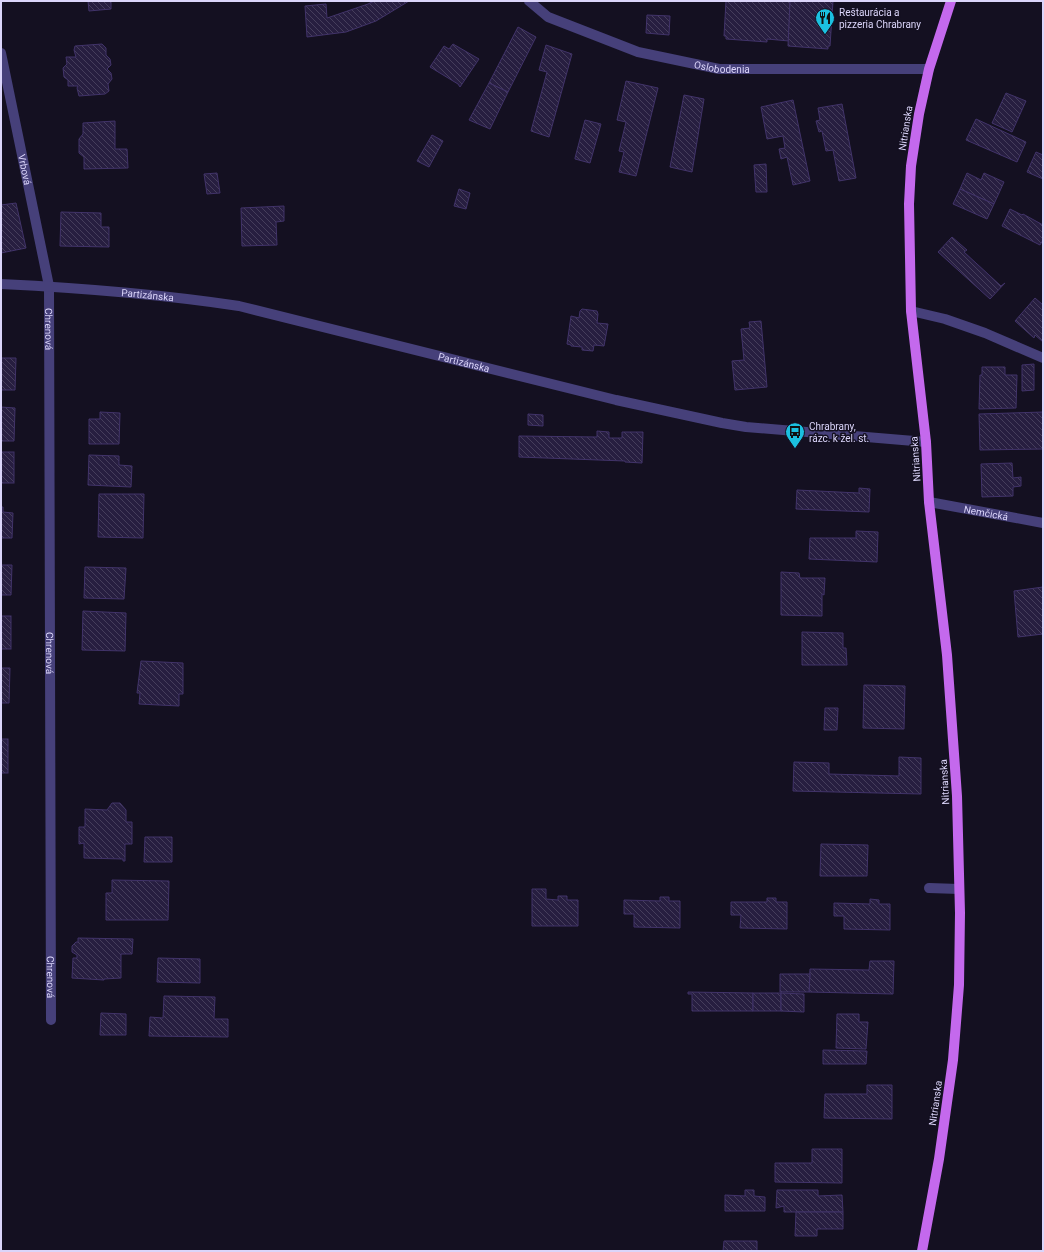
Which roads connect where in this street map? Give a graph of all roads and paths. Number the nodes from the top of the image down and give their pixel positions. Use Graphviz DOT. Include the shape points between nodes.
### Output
graph roads {
  1 [pos="529,1"];
  2 [pos="951,1"];
  3 [pos="1,52"];
  4 [pos="929,69"];
  5 [pos="1,284"];
  6 [pos="49,286"];
  7 [pos="911,311"];
  8 [pos="1043,358"];
  9 [pos="926,442"];
  10 [pos="929,502"];
  11 [pos="1043,523"];
  12 [pos="928,888"];
  13 [pos="959,889"];
  14 [pos="51,1020"];
  15 [pos="922,1251"];
  1 -- 4 [label="street, Oslobodenia" via="548,17 638,52 719,69"];
  2 -- 4 [label="main road, Nitrianska"];
  3 -- 6 [label="street, Vrbová"];
  4 -- 7 [label="main road, Nitrianska" via="911,166"];
  5 -- 6 [label="street, Partizánska"];
  6 -- 9 [label="street, Partizánska" via="142,293 239,306 616,400 722,423"];
  6 -- 14 [label="street, Chrenová"];
  7 -- 8 [label="street" via="985,333"];
  7 -- 9 [label="main road, Nitrianska"];
  9 -- 10 [label="main road, Nitrianska"];
  10 -- 11 [label="street, Nemčická"];
  10 -- 13 [label="main road, Nitrianska" via="947,655 957,796"];
  12 -- 13 [label="street"];
  13 -- 15 [label="main road, Nitrianska" via="959,985 953,1060 939,1159"];
}
